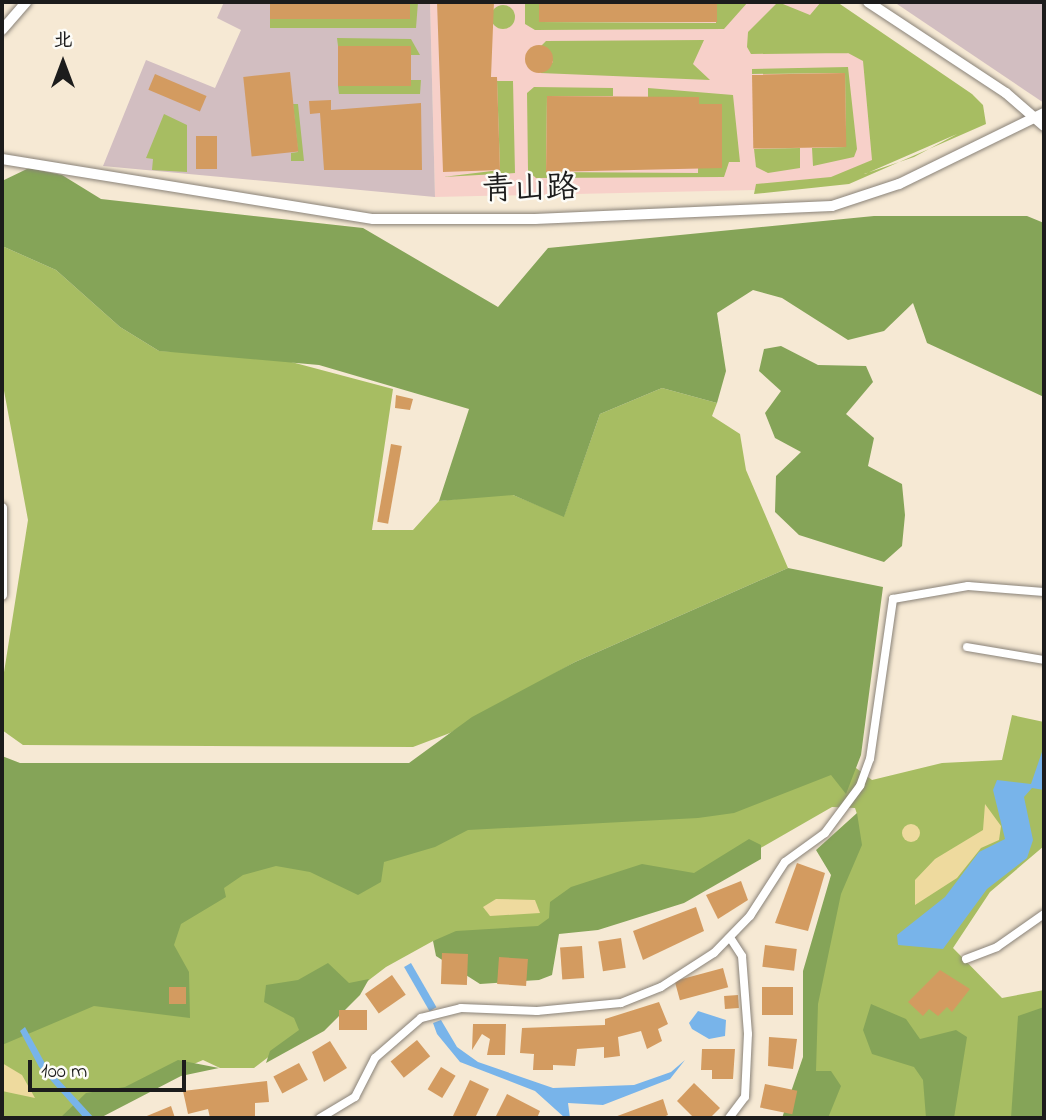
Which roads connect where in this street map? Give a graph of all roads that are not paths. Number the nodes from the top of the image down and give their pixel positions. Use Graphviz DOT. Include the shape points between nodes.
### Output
graph roads {
  1 [pos="26,2"];
  2 [pos="868,2"];
  3 [pos="2,30"];
  4 [pos="1039,115"];
  5 [pos="1044,126"];
  6 [pos="2,159"];
  7 [pos="2,508"];
  8 [pos="1044,592"];
  9 [pos="2,595"];
  10 [pos="967,647"];
  11 [pos="1044,660"];
  12 [pos="1044,914"];
  13 [pos="731,939"];
  14 [pos="966,959"];
  15 [pos="320,1118"];
  16 [pos="729,1118"];
  1 -- 3 [label="street"];
  2 -- 4 [label="street"];
  4 -- 5 [label="street"];
  4 -- 6 [label="street, 青山路" via="899,184 832,205 561,218 373,219"];
  7 -- 9 [label="street"];
  8 -- 13 [label="street" via="968,586 893,598 870,759 860,786 825,833 785,862"];
  10 -- 11 [label="street"];
  12 -- 14 [label="street" via="997,947"];
  13 -- 15 [label="street" via="661,987 621,1003 537,1011 461,1008 421,1018 380,1052 355,1097"];
  13 -- 16 [label="street" via="742,956 748,1034 746,1097"];
}
